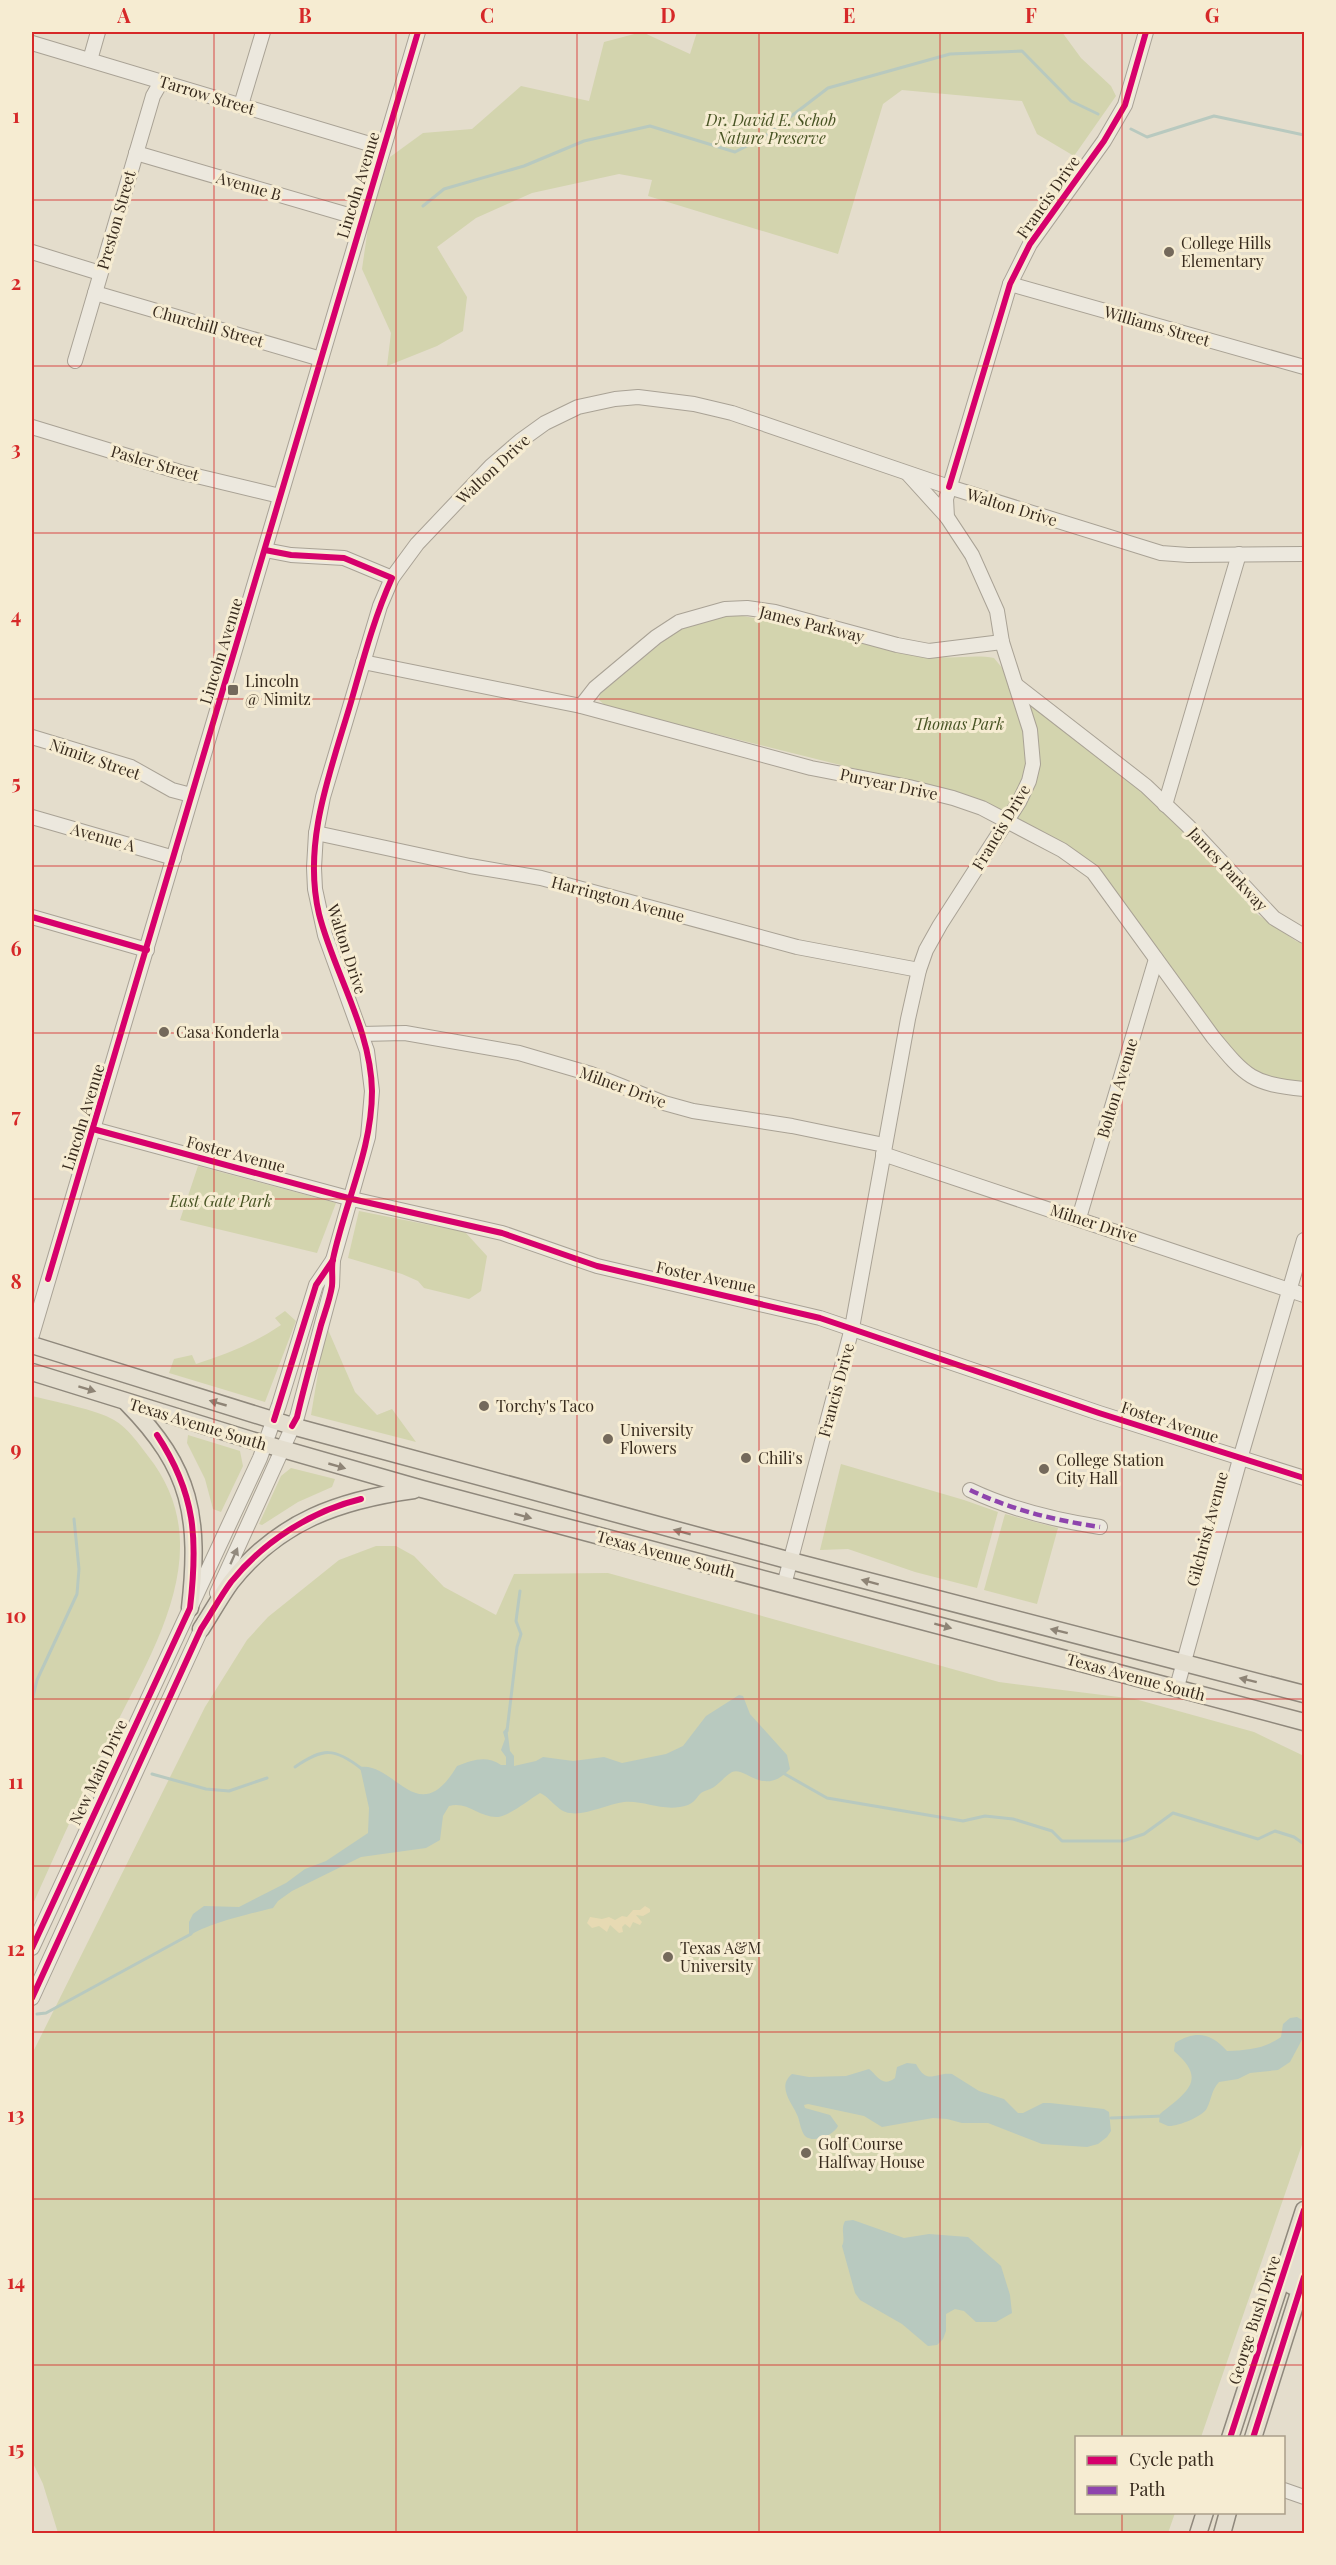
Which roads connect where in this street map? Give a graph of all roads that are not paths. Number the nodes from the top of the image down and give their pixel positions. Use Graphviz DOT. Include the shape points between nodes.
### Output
graph roads {
  1 [pos="98,32"];
  2 [pos="263,32"];
  3 [pos="418,32"];
  4 [pos="1146,32"];
  5 [pos="32,43"];
  6 [pos="90,60"];
  7 [pos="161,82"];
  8 [pos="241,105"];
  9 [pos="383,148"];
  10 [pos="136,153"];
  11 [pos="362,219"];
  12 [pos="32,252"];
  13 [pos="100,273"];
  14 [pos="1010,284"];
  15 [pos="95,293"];
  16 [pos="321,359"];
  17 [pos="75,361"];
  18 [pos="1305,367"];
  19 [pos="32,427"];
  20 [pos="906,472"];
  21 [pos="949,487"];
  22 [pos="280,496"];
  23 [pos="947,517"];
  24 [pos="265,550"];
  25 [pos="1239,554"];
  26 [pos="1305,554"];
  27 [pos="393,578"];
  28 [pos="1002,642"];
  29 [pos="363,662"];
  30 [pos="1016,685"];
  31 [pos="581,706"];
  32 [pos="32,737"];
  33 [pos="192,795"];
  34 [pos="1165,805"];
  35 [pos="32,817"];
  36 [pos="1008,821"];
  37 [pos="316,833"];
  38 [pos="174,858"];
  39 [pos="32,917"];
  40 [pos="1305,936"];
  41 [pos="147,950"];
  42 [pos="1156,959"];
  43 [pos="919,970"];
  44 [pos="362,1034"];
  45 [pos="1305,1089"];
  46 [pos="93,1130"];
  47 [pos="884,1150"];
  48 [pos="352,1199"];
  49 [pos="1079,1218"];
  50 [pos="1305,1240"];
  51 [pos="333,1260"];
  52 [pos="1290,1290"];
  53 [pos="1305,1295"];
  54 [pos="852,1328"];
  55 [pos="32,1335"];
  56 [pos="32,1345"];
  57 [pos="32,1372"];
  58 [pos="124,1401"];
  59 [pos="274,1420"];
  60 [pos="292,1426"];
  61 [pos="274,1447"];
  62 [pos="1240,1459"];
  63 [pos="1305,1478"];
  64 [pos="422,1489"];
  65 [pos="970,1490"];
  66 [pos="575,1502"];
  67 [pos="567,1527"];
  68 [pos="1100,1527"];
  69 [pos="791,1561"];
  70 [pos="784,1585"];
  71 [pos="190,1608"];
  72 [pos="201,1629"];
  73 [pos="1184,1663"];
  74 [pos="1177,1687"];
  75 [pos="1305,1694"];
  76 [pos="1305,1722"];
  77 [pos="67,1870"];
  78 [pos="87,1878"];
  79 [pos="32,1948"];
  80 [pos="32,1998"];
  81 [pos="1304,2211"];
  82 [pos="1305,2249"];
  83 [pos="1305,2277"];
  84 [pos="1275,2369"];
  85 [pos="1231,2436"];
  86 [pos="1254,2436"];
  87 [pos="1285,2490"];
  88 [pos="1305,2497"];
  89 [pos="1204,2514"];
  90 [pos="1227,2514"];
  91 [pos="1198,2534"];
  92 [pos="1222,2534"];
  1 -- 6 [label="street"];
  2 -- 8 [label="street"];
  3 -- 9 [label="street, Lincoln Avenue"];
  4 -- 14 [label="street, Francis Drive" via="1125,105 1030,244"];
  5 -- 6 [label="street, Tarrow Street"];
  6 -- 7 [label="street, Tarrow Street"];
  7 -- 8 [label="street, Tarrow Street"];
  7 -- 10 [label="street, Preston Street"];
  8 -- 9 [label="street, Tarrow Street"];
  9 -- 11 [label="street, Lincoln Avenue"];
  10 -- 11 [label="street, Avenue B"];
  10 -- 13 [label="street, Preston Street"];
  11 -- 16 [label="street, Lincoln Avenue"];
  12 -- 13 [label="street"];
  13 -- 15 [label="street, Preston Street"];
  14 -- 18 [label="street, Williams Street"];
  14 -- 21 [label="street, Francis Drive"];
  15 -- 16 [label="street, Churchill Street"];
  15 -- 17 [label="street, Preston Street"];
  16 -- 22 [label="street, Lincoln Avenue"];
  19 -- 22 [label="street, Pasler Street" via="180,472"];
  20 -- 21 [label="street, Walton Drive"];
  20 -- 23 [label="street"];
  20 -- 27 [label="street, Walton Drive" via="732,413 694,404 638,397 592,403 545,423 491,466 417,544"];
  21 -- 23 [label="street, Francis Drive"];
  21 -- 25 [label="street, Walton Drive" via="1161,553"];
  22 -- 24 [label="street, Lincoln Avenue"];
  23 -- 28 [label="street, Francis Drive" via="972,555 992,600"];
  24 -- 27 [label="street" via="344,558"];
  24 -- 33 [label="street, Lincoln Avenue"];
  25 -- 26 [label="street, Walton Drive"];
  25 -- 34 [label="street"];
  27 -- 29 [label="street, Walton Drive"];
  28 -- 30 [label="street, Francis Drive"];
  28 -- 31 [label="street, James Parkway" via="929,651 775,612 725,609 679,622 656,637 595,688"];
  29 -- 31 [label="street, Puryear Drive"];
  29 -- 37 [label="street, Walton Drive"];
  30 -- 34 [label="street, James Parkway"];
  30 -- 36 [label="street, Francis Drive" via="1030,730 1033,764 1024,792"];
  31 -- 36 [label="street, Puryear Drive" via="811,768 953,798"];
  32 -- 33 [label="street, Nimitz Street" via="131,767 172,790"];
  33 -- 38 [label="street, Lincoln Avenue"];
  34 -- 40 [label="street, James Parkway" via="1274,918"];
  35 -- 38 [label="street, Avenue A"];
  36 -- 42 [label="street, Puryear Drive" via="1093,872"];
  36 -- 43 [label="street, Francis Drive" via="940,925"];
  37 -- 43 [label="street, Harrington Avenue" via="541,878 797,947"];
  37 -- 44 [label="street, Walton Drive" via="315,889 319,911"];
  38 -- 41 [label="street, Lincoln Avenue"];
  39 -- 41 [label="street"];
  41 -- 46 [label="street, Lincoln Avenue"];
  42 -- 45 [label="street, Puryear Drive" via="1213,1037 1248,1076 1272,1086"];
  42 -- 49 [label="street, Bolton Avenue"];
  43 -- 47 [label="street, Francis Drive"];
  44 -- 47 [label="street, Milner Drive" via="405,1033 519,1053 591,1074 664,1104 792,1126"];
  44 -- 48 [label="street, Walton Drive" via="370,1068 371,1113"];
  46 -- 48 [label="street, Foster Avenue"];
  46 -- 55 [label="street, Lincoln Avenue"];
  47 -- 49 [label="street, Milner Drive"];
  47 -- 54 [label="street, Francis Drive"];
  48 -- 51 [label="street, Walton Drive"];
  48 -- 54 [label="street, Foster Avenue" via="502,1233 597,1266"];
  49 -- 52 [label="street, Milner Drive"];
  50 -- 52 [label="street, Gilchrist Avenue"];
  51 -- 59 [label="street, Walton Drive" via="316,1285"];
  51 -- 60 [label="street, Walton Drive" via="332,1286"];
  52 -- 53 [label="street, Milner Drive"];
  52 -- 62 [label="street, Gilchrist Avenue"];
  54 -- 62 [label="street, Foster Avenue"];
  54 -- 69 [label="street, Francis Drive"];
  59 -- 56 [label="main road, Texas Avenue South, one-way"];
  57 -- 58 [label="main road, Texas Avenue South, one-way"];
  58 -- 61 [label="main road, Texas Avenue South"];
  58 -- 71 [label="main road" via="157,1435 186,1491 195,1546"];
  59 -- 60 [label="main road, Texas Avenue South"];
  59 -- 61 [label="street, Walton Drive"];
  60 -- 61 [label="street, Walton Drive"];
  60 -- 66 [label="main road, Texas Avenue South"];
  61 -- 64 [label="main road, Texas Avenue South, one-way"];
  61 -- 71 [label="street, New Main Drive"];
  72 -- 61 [label="street, New Main Drive, one-way"];
  62 -- 63 [label="street, Foster Avenue"];
  62 -- 73 [label="street, Gilchrist Avenue"];
  64 -- 67 [label="main road, Texas Avenue South, one-way"];
  64 -- 72 [label="main road" via="353,1501 290,1530 241,1571"];
  65 -- 68 [label="street" via="1004,1506"];
  66 -- 67 [label="main road"];
  69 -- 66 [label="main road, Texas Avenue South, one-way"];
  67 -- 70 [label="main road, Texas Avenue South"];
  69 -- 70 [label="street, Francis Drive"];
  73 -- 69 [label="main road, Texas Avenue South, one-way"];
  70 -- 74 [label="main road, Texas Avenue South, one-way"];
  71 -- 77 [label="street, New Main Drive"];
  72 -- 78 [label="street, New Main Drive"];
  73 -- 74 [label="street, Gilchrist Avenue"];
  75 -- 73 [label="main road, Texas Avenue South, one-way"];
  74 -- 76 [label="main road, Texas Avenue South"];
  77 -- 78 [label="street"];
  77 -- 79 [label="street, New Main Drive"];
  78 -- 80 [label="street, New Main Drive"];
  81 -- 85 [label="main road, George Bush Drive"];
  82 -- 84 [label="main road" via="1275,2342"];
  83 -- 84 [label="main road"];
  84 -- 86 [label="main road"];
  87 -- 88 [label="street"];
  89 -- 91 [label="main road"];
  90 -- 92 [label="main road"];
}
